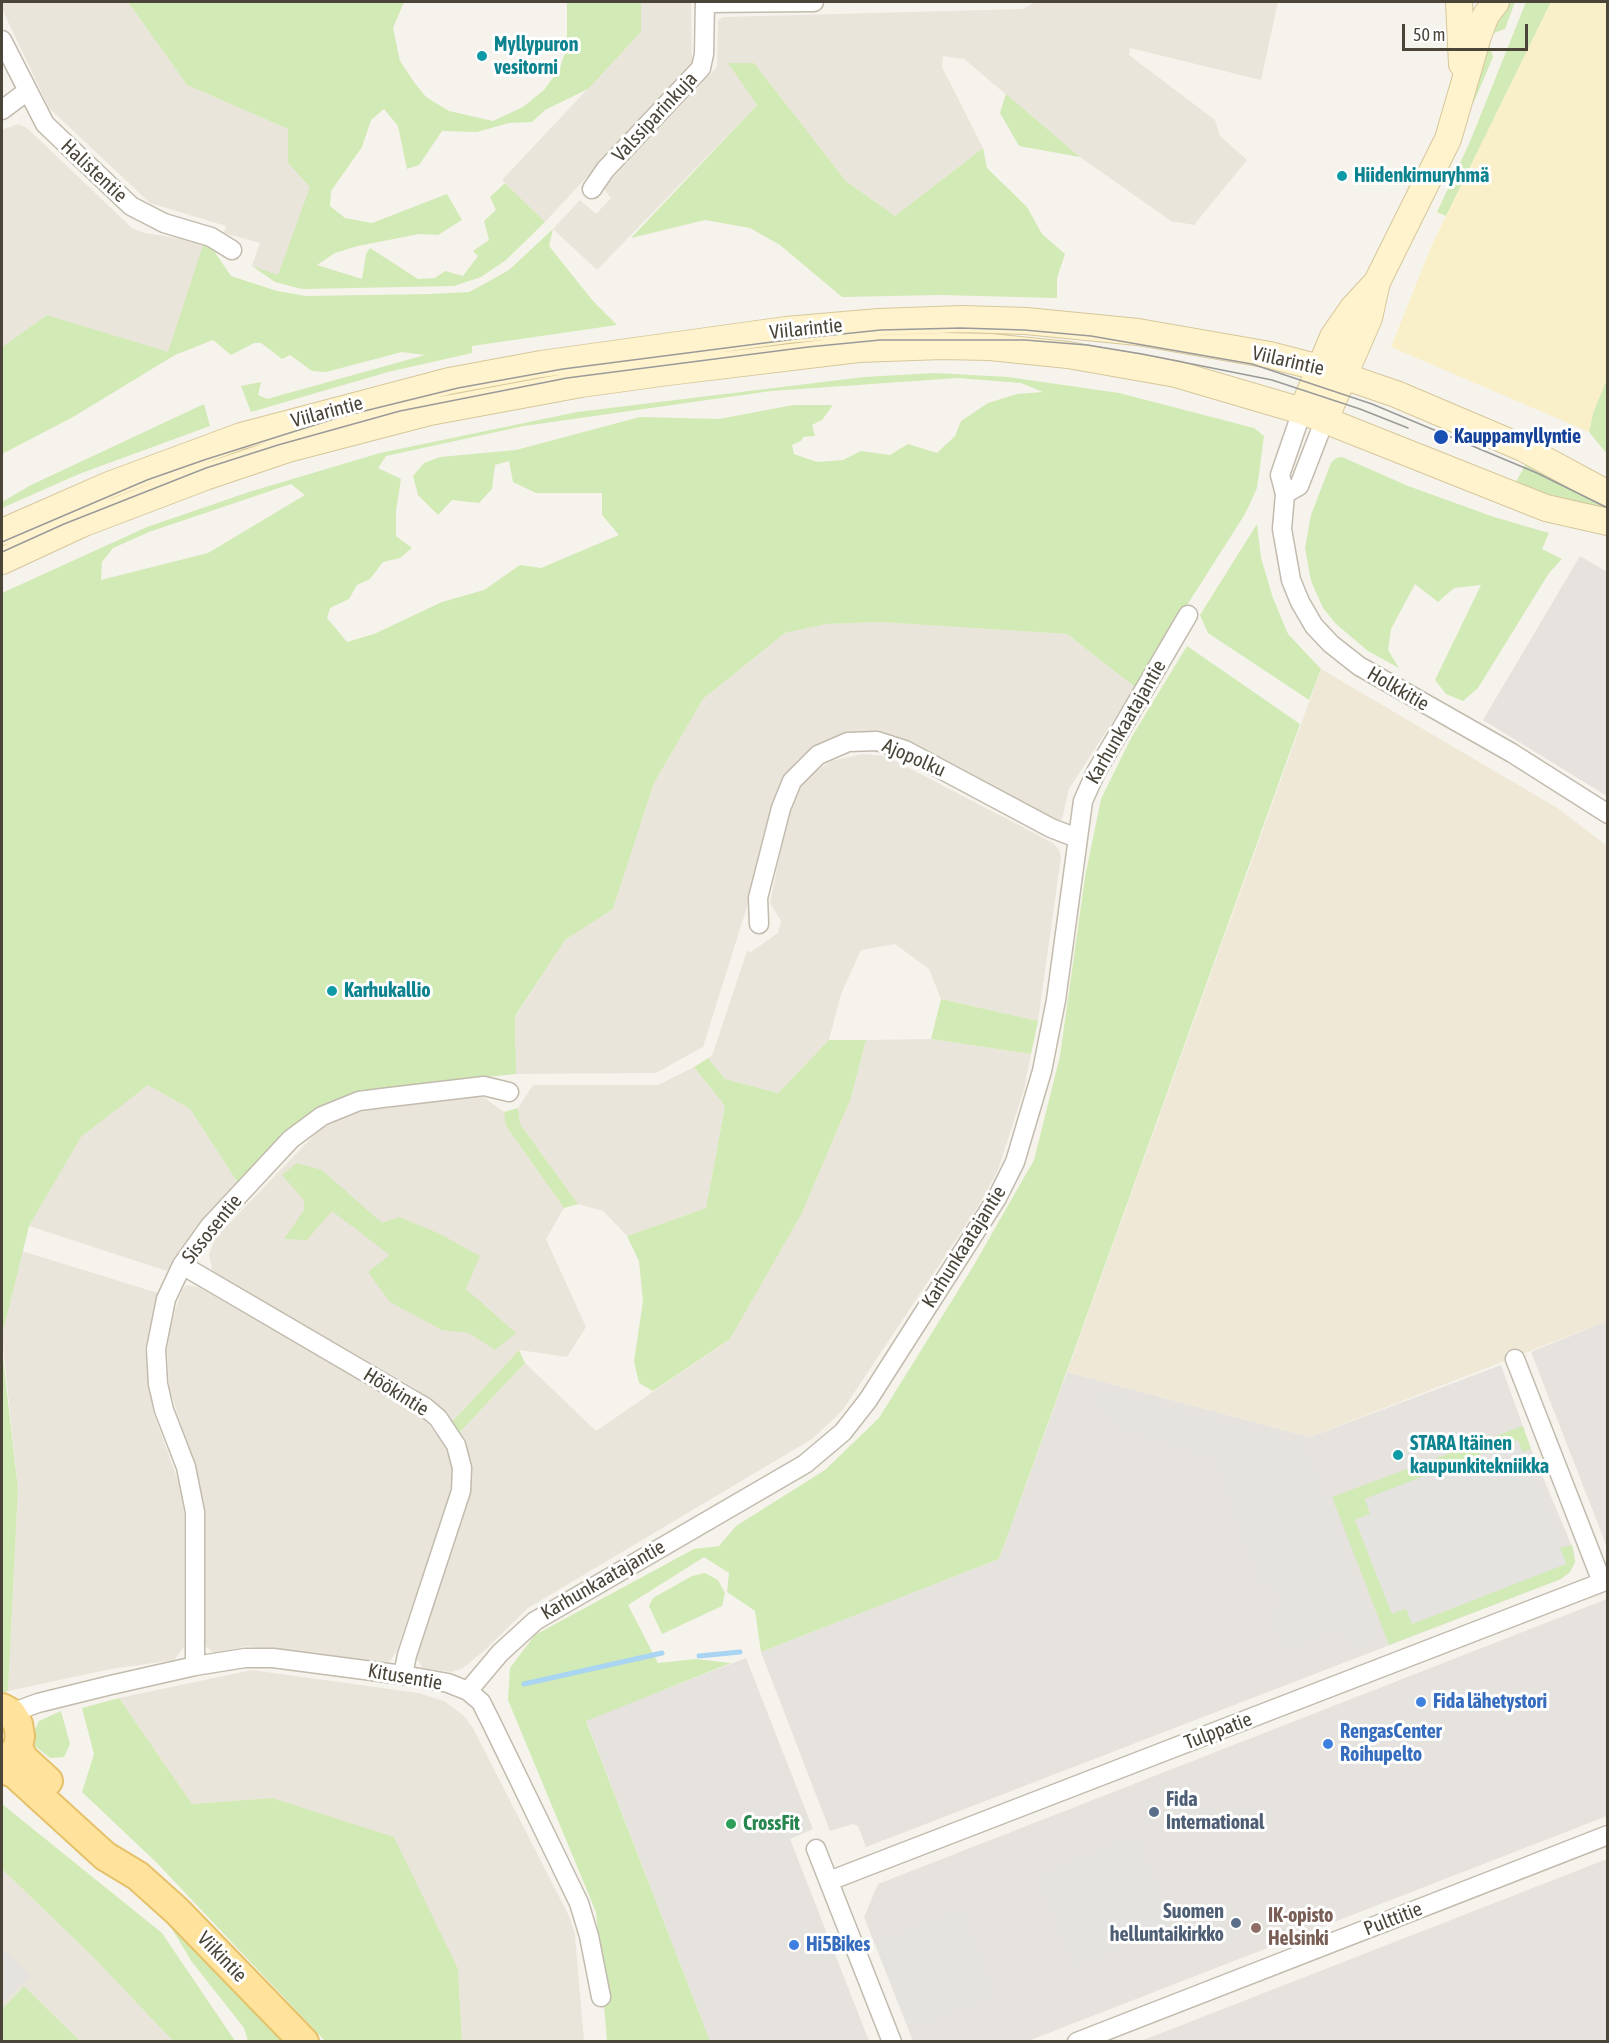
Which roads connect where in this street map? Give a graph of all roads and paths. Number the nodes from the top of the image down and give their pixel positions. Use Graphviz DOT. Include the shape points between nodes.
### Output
graph roads {
  1 [pos="705,2"];
  2 [pos="814,2"];
  3 [pos="1459,2"];
  4 [pos="1468,2"];
  5 [pos="1495,2"];
  6 [pos="2,40"];
  7 [pos="1464,78"];
  8 [pos="26,92"];
  9 [pos="2,110"];
  10 [pos="592,189"];
  11 [pos="232,250"];
  12 [pos="1332,371"];
  13 [pos="1313,415"];
  14 [pos="1608,494"];
  15 [pos="1285,495"];
  16 [pos="1608,522"];
  17 [pos="2,532"];
  18 [pos="2,561"];
  19 [pos="1188,615"];
  20 [pos="1608,814"];
  21 [pos="1077,838"];
  22 [pos="759,924"];
  23 [pos="509,1092"];
  24 [pos="182,1265"];
  25 [pos="1515,1359"];
  26 [pos="1605,1581"];
  27 [pos="195,1665"];
  28 [pos="403,1675"];
  29 [pos="468,1691"];
  30 [pos="6,1711"];
  31 [pos="7,1760"];
  32 [pos="1608,1835"];
  33 [pos="816,1849"];
  34 [pos="829,1881"];
  35 [pos="601,1996"];
  36 [pos="304,2042"];
  37 [pos="892,2042"];
  38 [pos="1077,2042"];
  1 -- 2 [label="street"];
  1 -- 10 [label="street, Valssiparinkuja" via="701,68 604,170"];
  3 -- 7 [label="main road"];
  4 -- 5 [label="main road"];
  5 -- 7 [label="main road" via="1486,15"];
  6 -- 8 [label="street, Halistentie"];
  7 -- 12 [label="main road" via="1448,140 1377,282 1369,318"];
  8 -- 9 [label="street"];
  8 -- 11 [label="street, Halistentie" via="45,124 131,206 211,237"];
  12 -- 13 [label="main road"];
  12 -- 14 [label="main road, Viilarintie" via="1523,448"];
  12 -- 17 [label="main road, Viilarintie" via="1270,355 1138,332 1026,321 879,322 786,330 541,364 368,400 241,436 109,485"];
  13 -- 15 [label="street" via="1299,486"];
  13 -- 15 [label="street, Holkkitie" via="1280,475"];
  13 -- 16 [label="main road, Viilarintie" via="1545,508"];
  13 -- 18 [label="main road, Viilarintie" via="1176,374 1068,355 990,346 814,354 581,384 356,430 205,477 84,523"];
  15 -- 20 [label="street, Holkkitie" via="1282,529 1291,580 1314,626 1331,644 1394,687 1512,753"];
  19 -- 21 [label="street, Karhunkaatajantie" via="1096,772 1083,801"];
  21 -- 22 [label="street, Ajopolku" via="891,744 862,739 848,742 818,755 792,781 781,808 758,898"];
  21 -- 29 [label="street, Karhunkaatajantie" via="1052,1019 1028,1124 1015,1162 997,1198 868,1400 843,1432 805,1464 535,1621 500,1653"];
  23 -- 24 [label="street, Sissosentie" via="484,1086 382,1098 360,1101 322,1116 291,1139 209,1227"];
  24 -- 27 [label="street, Sissosentie" via="166,1299 156,1349 162,1401 186,1467 195,1512"];
  24 -- 28 [label="street, Höökintie" via="425,1407 438,1418 456,1445 462,1468 460,1497"];
  25 -- 26 [label="street"];
  26 -- 34 [label="street, Tulppatie"];
  27 -- 28 [label="street, Kitusentie" via="273,1658"];
  27 -- 30 [label="street, Kitusentie"];
  28 -- 29 [label="street, Kitusentie"];
  29 -- 35 [label="street, Kitusentie" via="481,1702 579,1903"];
  30 -- 31 [label="main road" via="18,1724"];
  31 -- 36 [label="main road, Viikintie" via="23,1758 117,1846 138,1876"];
  32 -- 38 [label="street, Pulttitie"];
  33 -- 34 [label="street"];
  34 -- 37 [label="street"];
}
